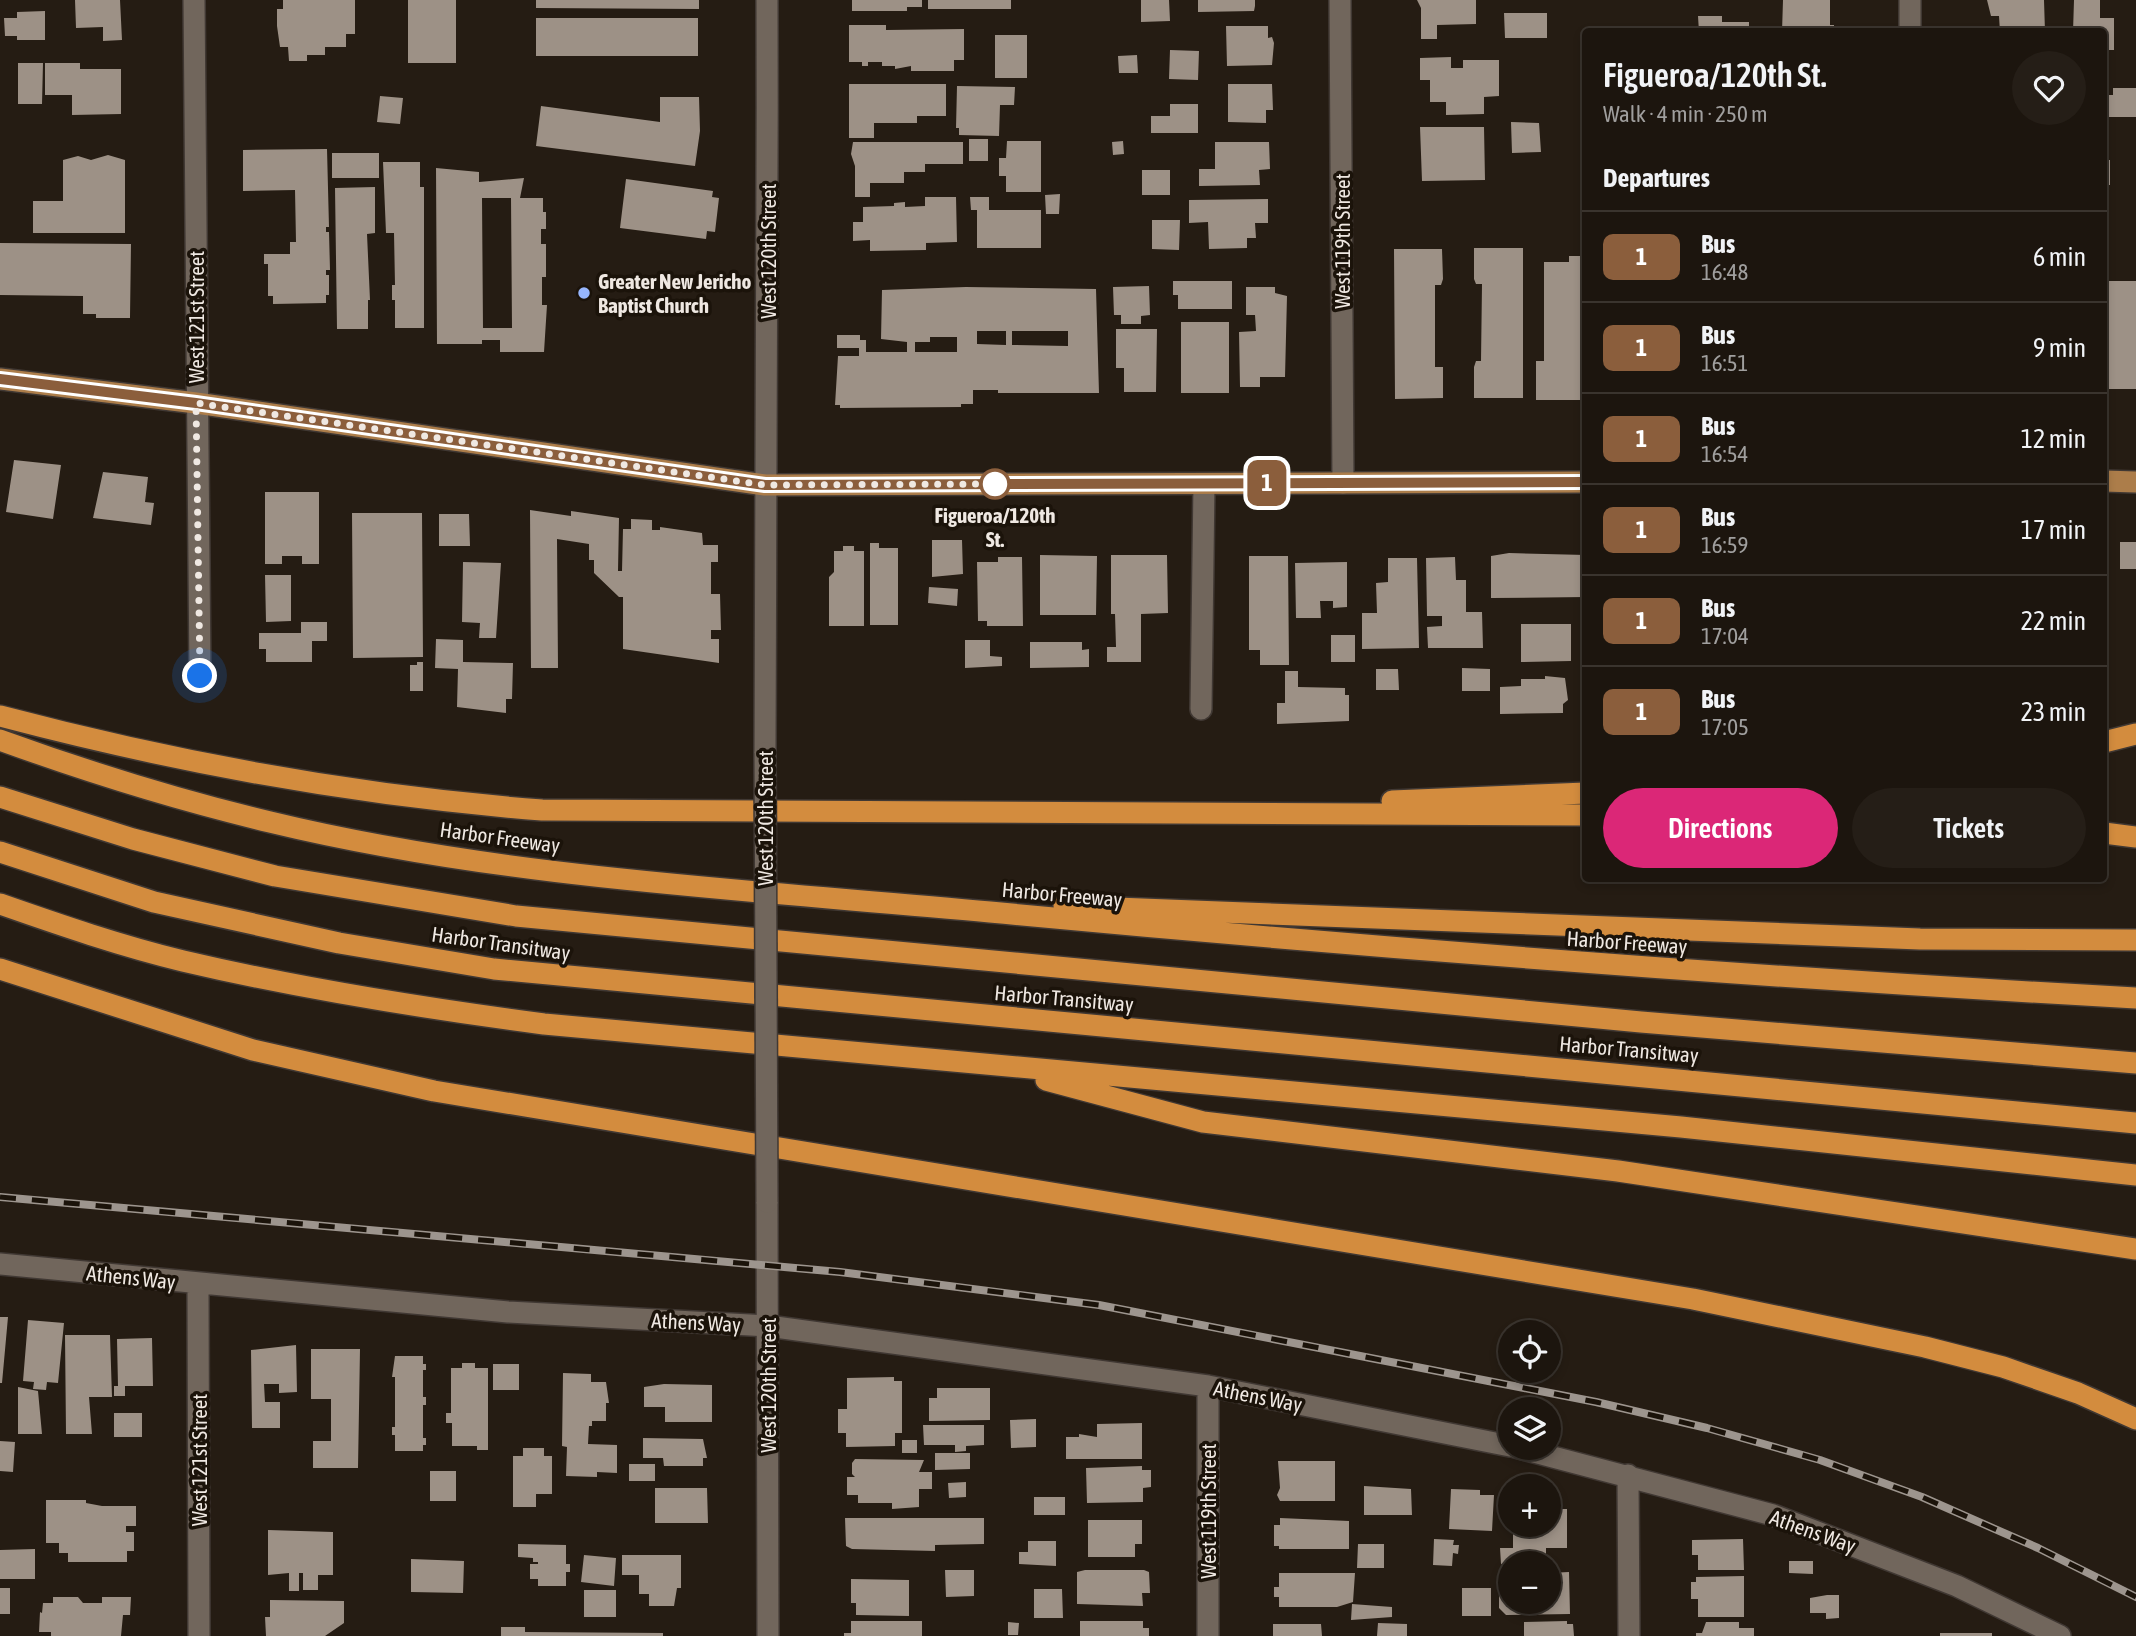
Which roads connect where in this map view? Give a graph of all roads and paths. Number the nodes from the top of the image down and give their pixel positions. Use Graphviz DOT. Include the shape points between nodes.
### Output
graph roads {
  1 [pos="194,0"];
  2 [pos="767,0"];
  3 [pos="1340,0"];
  4 [pos="1910,0"];
  5 [pos="1910,28"];
  6 [pos="0,379"];
  7 [pos="196,403"];
  8 [pos="2107,481"];
  9 [pos="1582,482"];
  10 [pos="2136,482"];
  11 [pos="1343,483"];
  12 [pos="1204,484"];
  13 [pos="765,485"];
  14 [pos="200,676"];
  15 [pos="1201,709"];
  16 [pos="0,716"];
  17 [pos="2136,734"];
  18 [pos="0,740"];
  19 [pos="2107,741"];
  20 [pos="1582,793"];
  21 [pos="0,797"];
  22 [pos="1108,813"];
  23 [pos="1582,816"];
  24 [pos="2107,833"];
  25 [pos="2136,837"];
  26 [pos="0,852"];
  27 [pos="844,898"];
  28 [pos="0,904"];
  29 [pos="2136,940"];
  30 [pos="0,969"];
  31 [pos="2136,998"];
  32 [pos="2136,1063"];
  33 [pos="983,1065"];
  34 [pos="2136,1123"];
  35 [pos="2136,1175"];
  36 [pos="2021,1233"];
  37 [pos="2136,1249"];
  38 [pos="2136,1259"];
  39 [pos="0,1264"];
  40 [pos="198,1284"];
  41 [pos="768,1326"];
  42 [pos="1208,1386"];
  43 [pos="2136,1419"];
  44 [pos="1498,1444"];
  45 [pos="1561,1459"];
  46 [pos="1628,1475"];
  47 [pos="199,1636"];
  48 [pos="768,1636"];
  49 [pos="1208,1636"];
  50 [pos="1629,1636"];
  51 [pos="2060,1636"];
  1 -- 7 [label="street, West 121st Street"];
  2 -- 13 [label="street, West 120th Street" via="769,405"];
  3 -- 11 [label="street, West 119th Street"];
  4 -- 5 [label="street"];
  6 -- 7 [label="main road"];
  7 -- 13 [label="main road"];
  7 -- 14 [label="street, West 121st Street"];
  8 -- 10 [label="main road"];
  9 -- 11 [label="main road"];
  11 -- 12 [label="main road"];
  12 -- 13 [label="main road"];
  12 -- 15 [label="street"];
  13 -- 41 [label="street, West 120th Street, bridge"];
  16 -- 22 [label="highway" via="211,765 440,802 611,813"];
  17 -- 19 [label="highway"];
  18 -- 27 [label="highway, Harbor Freeway" via="152,792 389,846 666,883"];
  20 -- 22 [label="highway"];
  21 -- 32 [label="highway, Harbor Transitway" via="133,839 275,876 516,916"];
  22 -- 23 [label="highway"];
  24 -- 25 [label="highway"];
  26 -- 34 [label="highway, Harbor Transitway" via="155,902 339,943 494,970"];
  27 -- 29 [label="highway" via="1920,939"];
  27 -- 31 [label="highway, Harbor Freeway" via="1389,949"];
  28 -- 33 [label="highway" via="180,960 408,1006 544,1024"];
  30 -- 43 [label="highway" via="253,1050 434,1091 1693,1299 2003,1367"];
  33 -- 35 [label="highway" via="1643,1123"];
  33 -- 36 [label="highway" via="1203,1122 1618,1171"];
  36 -- 37 [label="highway"];
  36 -- 38 [label="highway"];
  39 -- 40 [label="street, Athens Way"];
  40 -- 41 [label="street, Athens Way" via="508,1312"];
  40 -- 47 [label="street, West 121st Street"];
  41 -- 42 [label="street, Athens Way"];
  41 -- 48 [label="street, West 120th Street"];
  42 -- 44 [label="street, Athens Way"];
  42 -- 49 [label="street, West 119th Street"];
  45 -- 46 [label="street, Athens Way"];
  46 -- 50 [label="street"];
  46 -- 51 [label="street, Athens Way" via="1773,1515 1957,1586"];
}
